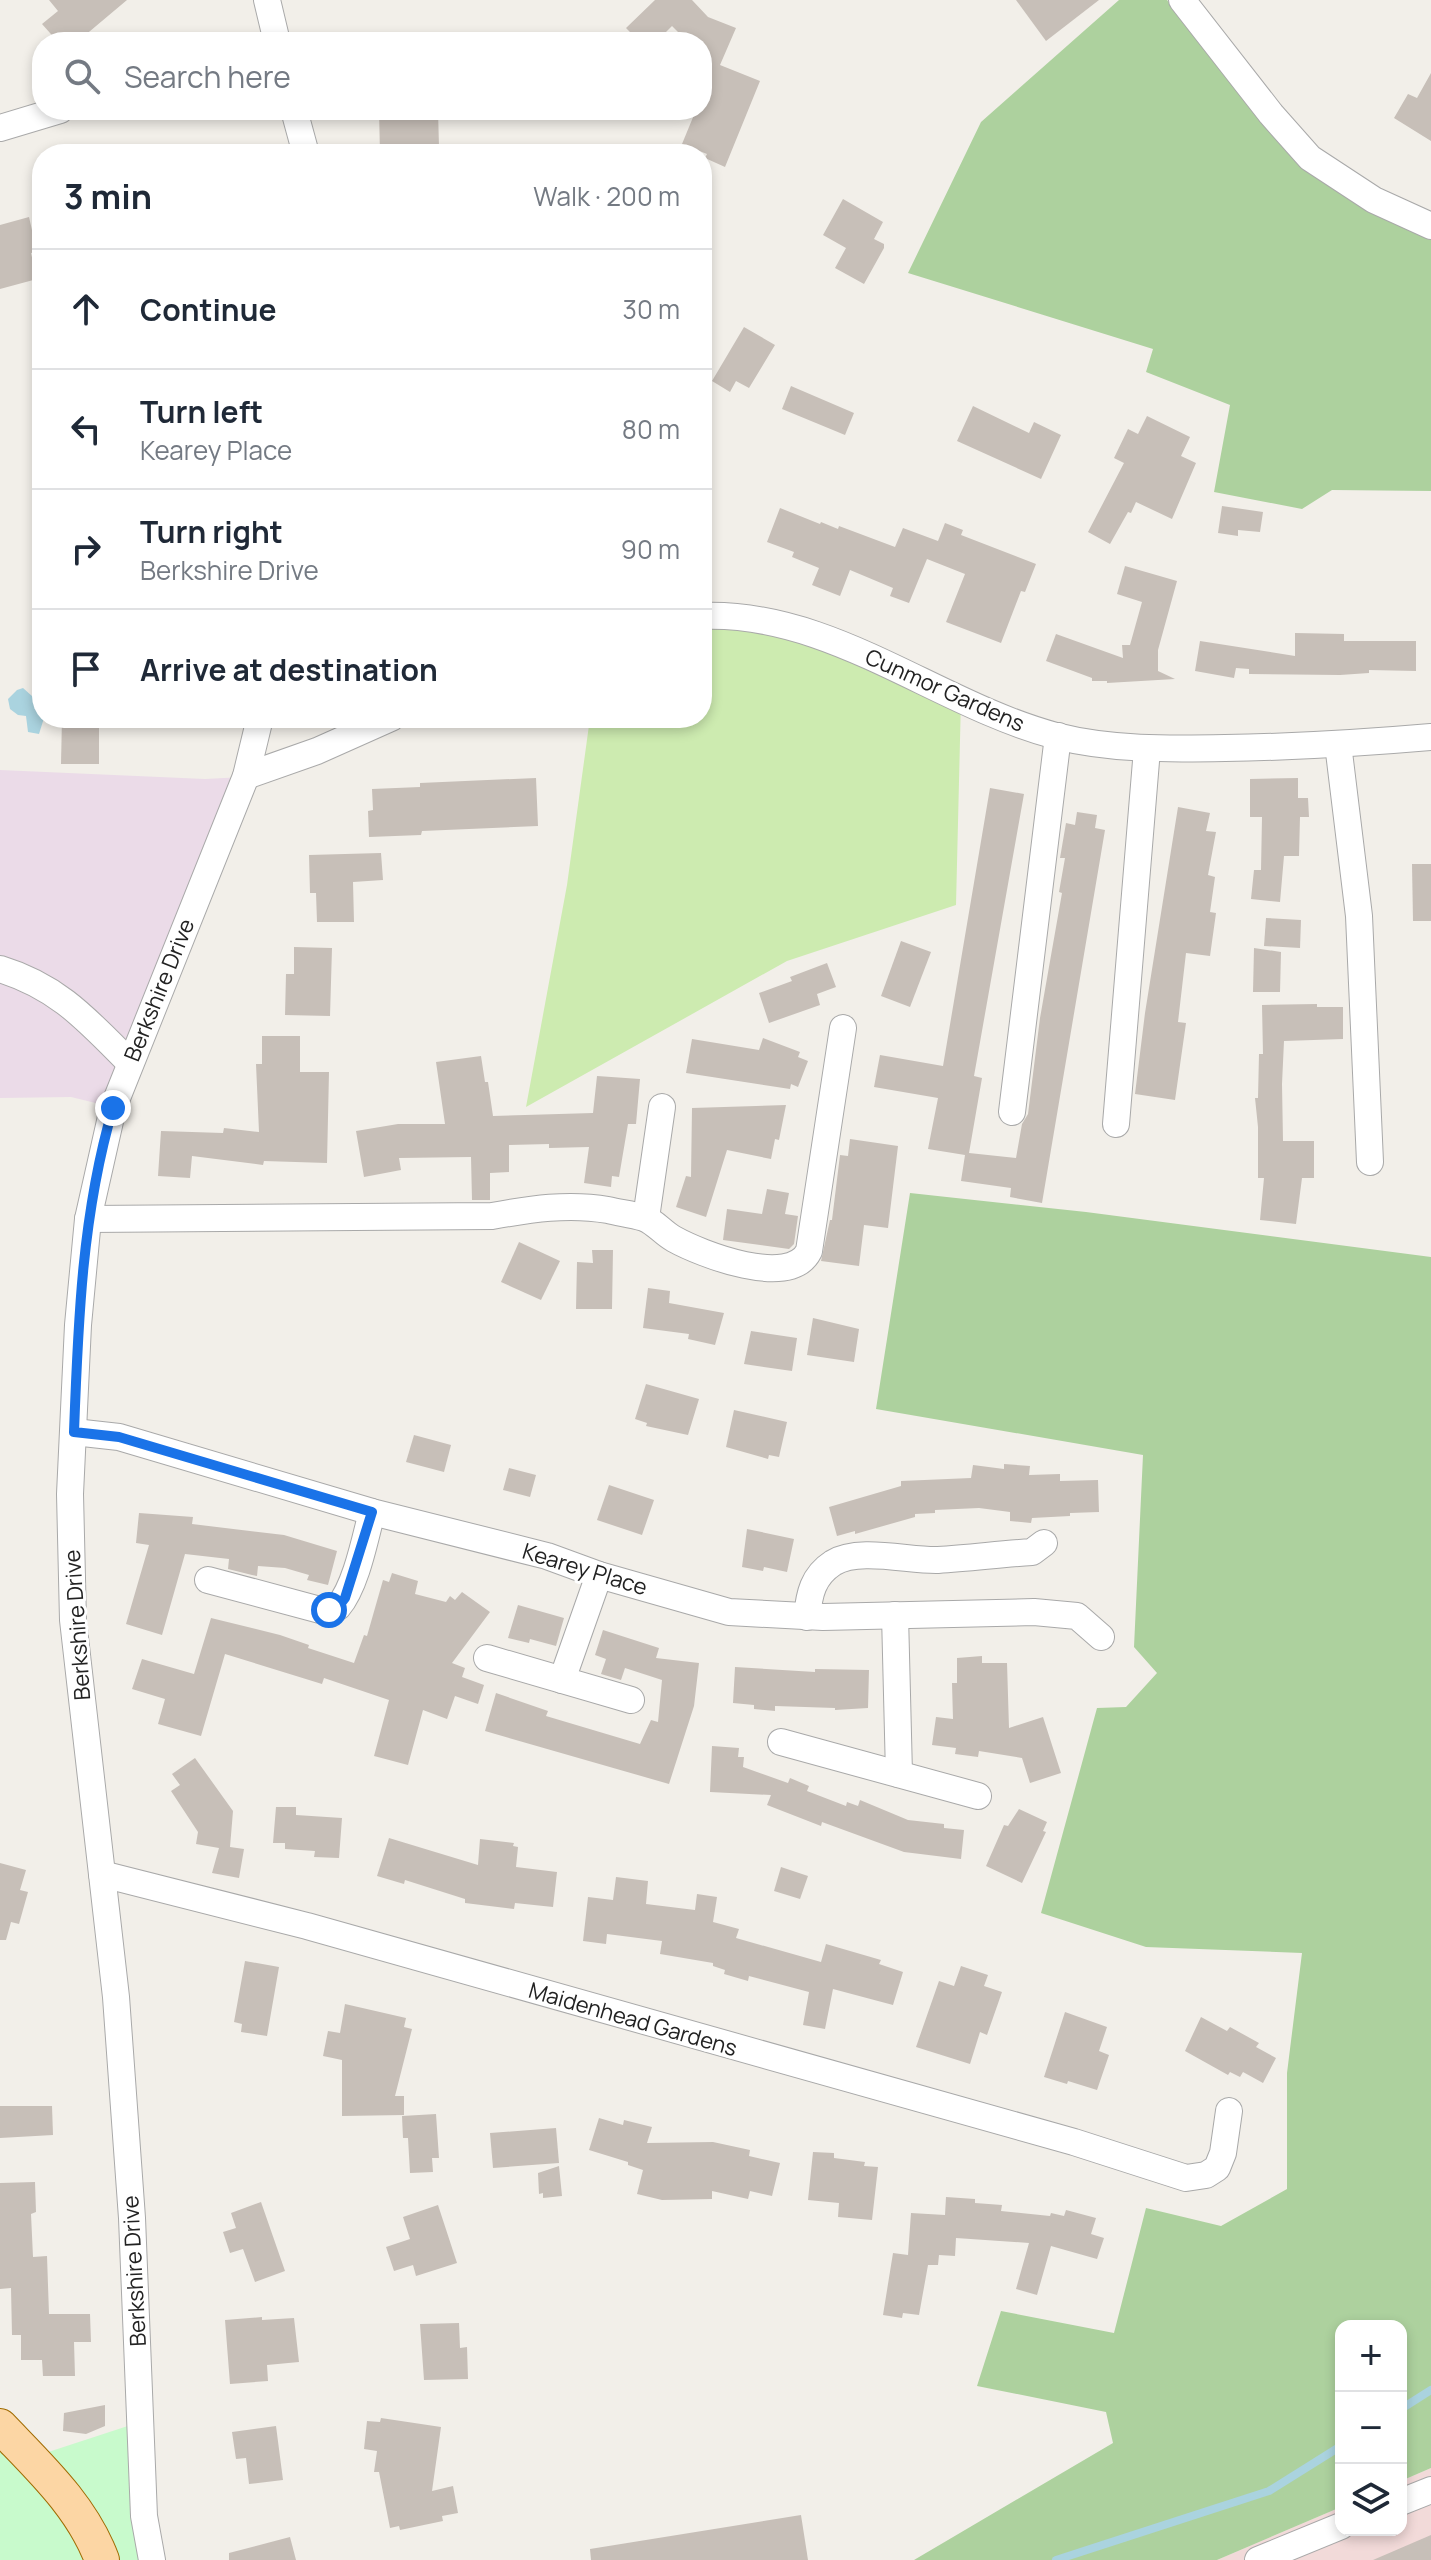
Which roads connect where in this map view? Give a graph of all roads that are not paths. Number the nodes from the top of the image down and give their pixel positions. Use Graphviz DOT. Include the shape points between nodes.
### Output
graph roads {
  1 [pos="267,0"];
  2 [pos="1182,0"];
  3 [pos="275,32"];
  4 [pos="32,118"];
  5 [pos="297,120"];
  6 [pos="0,128"];
  7 [pos="303,144"];
  8 [pos="1431,226"];
  9 [pos="712,616"];
  10 [pos="258,728"];
  11 [pos="369,728"];
  12 [pos="1058,736"];
  13 [pos="1431,737"];
  14 [pos="1338,744"];
  15 [pos="1147,749"];
  16 [pos="246,776"];
  17 [pos="0,969"];
  18 [pos="843,1028"];
  19 [pos="130,1063"];
  20 [pos="662,1107"];
  21 [pos="1012,1112"];
  22 [pos="1116,1124"];
  23 [pos="1370,1162"];
  24 [pos="646,1218"];
  25 [pos="88,1219"];
  26 [pos="74,1432"];
  27 [pos="372,1512"];
  28 [pos="1044,1543"];
  29 [pos="599,1575"];
  30 [pos="208,1580"];
  31 [pos="895,1615"];
  32 [pos="807,1617"];
  33 [pos="1101,1637"];
  34 [pos="487,1658"];
  35 [pos="562,1680"];
  36 [pos="631,1700"];
  37 [pos="781,1742"];
  38 [pos="899,1774"];
  39 [pos="978,1796"];
  40 [pos="102,1874"];
  41 [pos="1229,2111"];
  42 [pos="0,2426"];
  43 [pos="1431,2490"];
  44 [pos="1407,2500"];
  45 [pos="1335,2528"];
  46 [pos="102,2560"];
  47 [pos="152,2560"];
  48 [pos="1258,2560"];
  1 -- 3 [label="street"];
  2 -- 8 [label="street" via="1310,158 1374,200"];
  4 -- 6 [label="street"];
  5 -- 7 [label="street"];
  9 -- 12 [label="street, Cunmor Gardens" via="739,617 815,635 1006,720"];
  10 -- 16 [label="street, Berkshire Drive"];
  11 -- 16 [label="street"];
  12 -- 15 [label="street, Cunmor Gardens"];
  12 -- 21 [label="street"];
  13 -- 14 [label="street, Cunmor Gardens"];
  14 -- 15 [label="street, Cunmor Gardens"];
  14 -- 23 [label="street" via="1359,916"];
  15 -- 22 [label="street"];
  16 -- 19 [label="street, Berkshire Drive"];
  17 -- 19 [label="street" via="26,977 72,1005"];
  18 -- 24 [label="street" via="805,1260 765,1268 704,1254"];
  19 -- 25 [label="street, Berkshire Drive" via="105,1136"];
  20 -- 24 [label="street"];
  24 -- 25 [label="street" via="556,1205 492,1216"];
  25 -- 26 [label="street, Berkshire Drive"];
  26 -- 27 [label="street, Kearey Place" via="119,1437"];
  26 -- 40 [label="street, Berkshire Drive" via="73,1620"];
  27 -- 29 [label="street, Kearey Place" via="547,1556"];
  27 -- 30 [label="street" via="338,1607 320,1610"];
  28 -- 32 [label="street" via="1032,1552 937,1560 845,1558 814,1582"];
  29 -- 32 [label="street, Kearey Place" via="729,1612"];
  29 -- 35 [label="street"];
  31 -- 32 [label="street, Kearey Place"];
  31 -- 33 [label="street, Kearey Place" via="1077,1616"];
  31 -- 38 [label="street"];
  34 -- 35 [label="street"];
  35 -- 36 [label="street"];
  37 -- 38 [label="street"];
  38 -- 39 [label="street"];
  40 -- 41 [label="street, Maidenhead Gardens" via="307,1926 1186,2178 1217,2168"];
  40 -- 47 [label="street, Berkshire Drive" via="126,2130 144,2516"];
  42 -- 46 [label="main road" via="66,2497 90,2530"];
  43 -- 44 [label="street"];
  45 -- 48 [label="street"];
}
